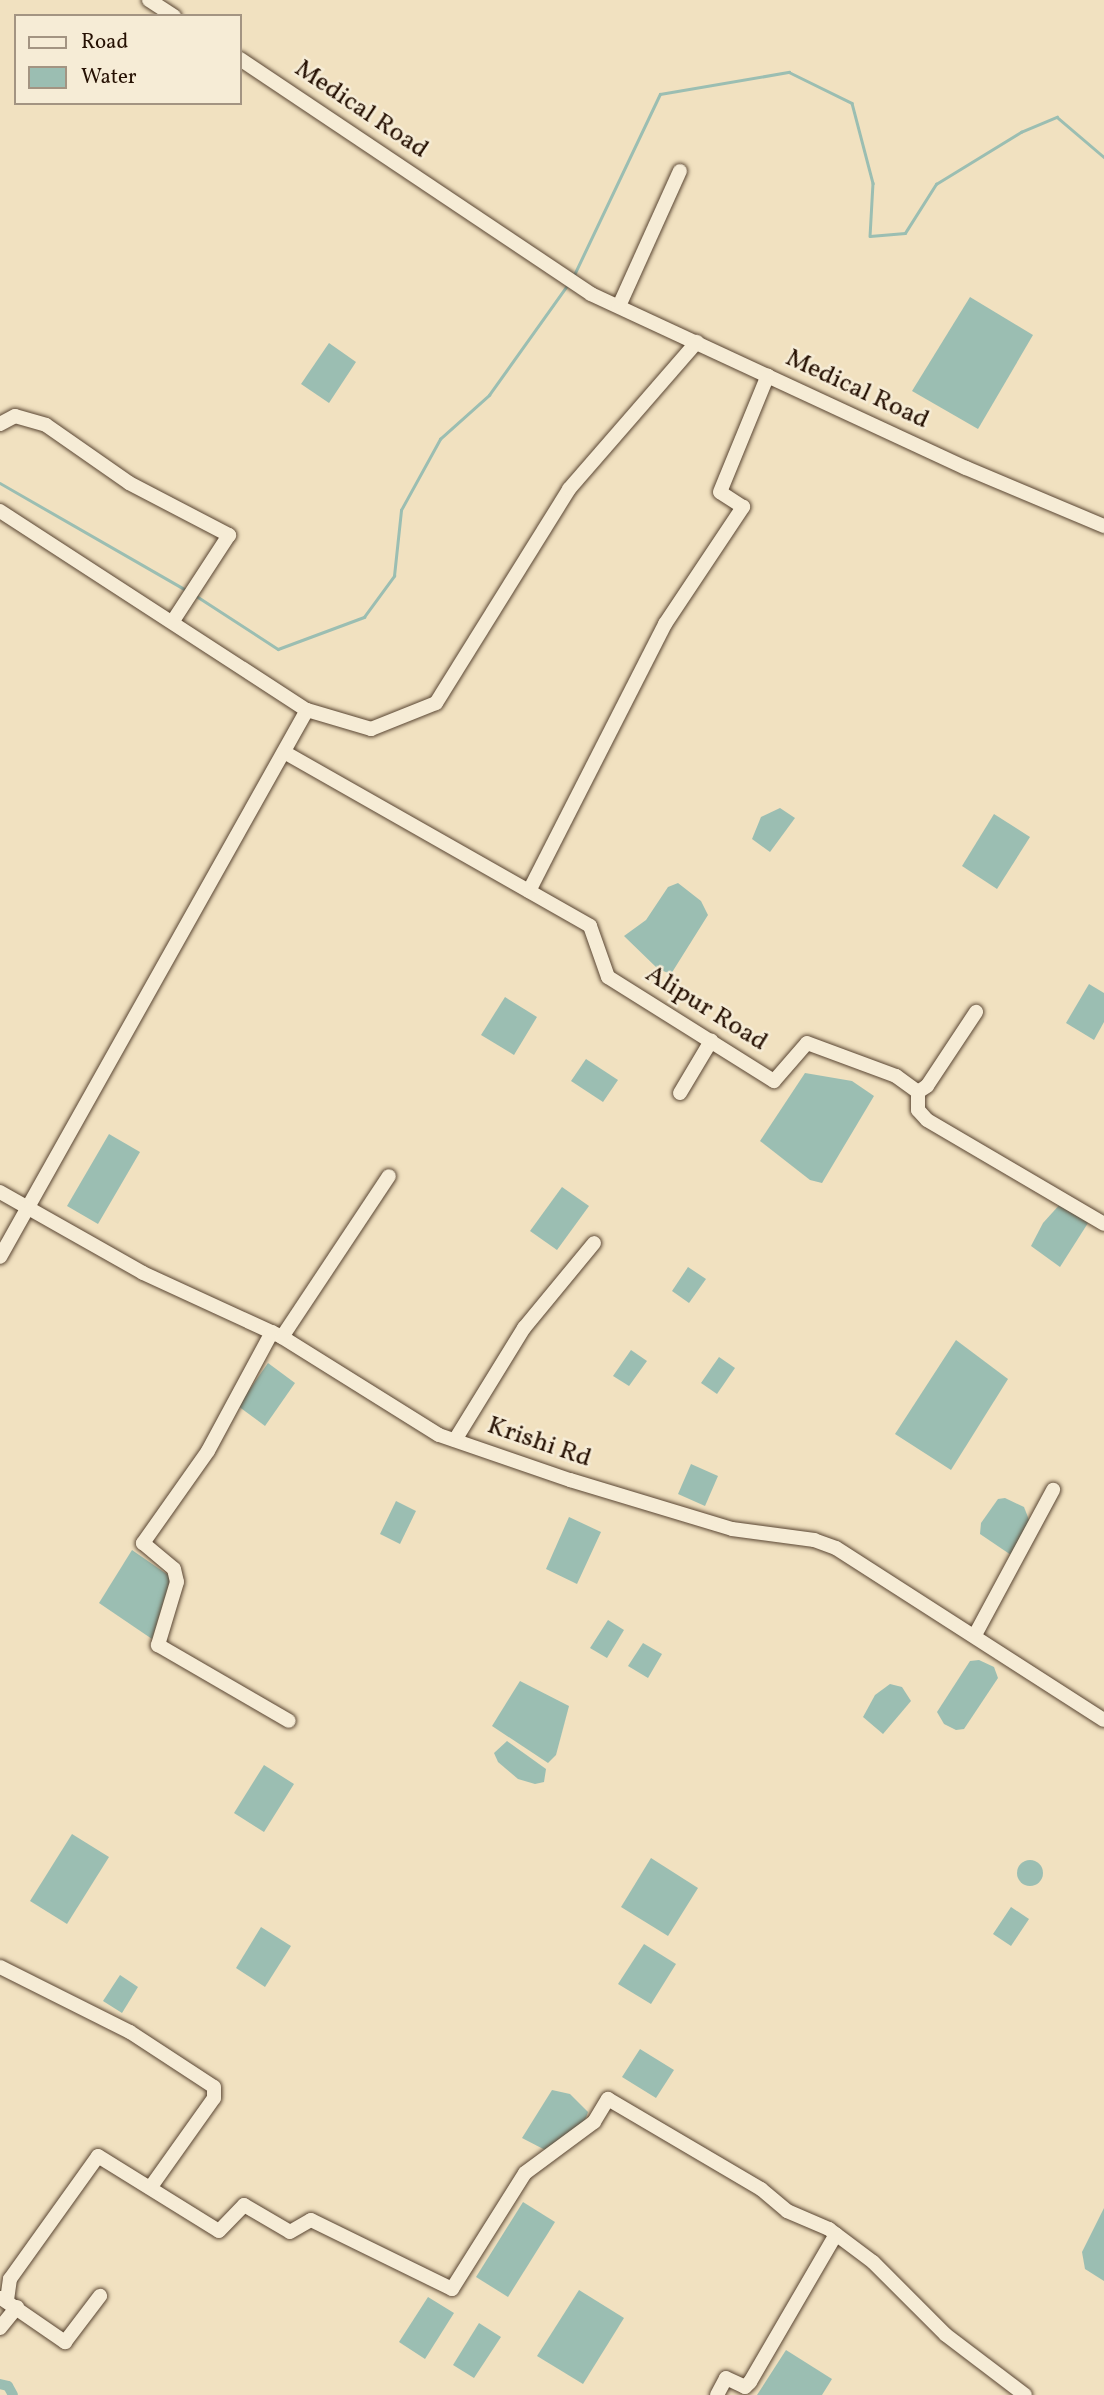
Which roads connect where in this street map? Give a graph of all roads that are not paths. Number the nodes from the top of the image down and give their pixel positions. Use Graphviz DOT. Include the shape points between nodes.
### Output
graph roads {
  1 [pos="149,0"];
  2 [pos="171,14"];
  3 [pos="242,60"];
  4 [pos="680,171"];
  5 [pos="619,306"];
  6 [pos="697,342"];
  7 [pos="768,375"];
  8 [pos="0,424"];
  9 [pos="0,511"];
  10 [pos="1104,526"];
  11 [pos="173,621"];
  12 [pos="307,710"];
  13 [pos="284,752"];
  14 [pos="529,891"];
  15 [pos="976,1012"];
  16 [pos="711,1041"];
  17 [pos="918,1092"];
  18 [pos="680,1093"];
  19 [pos="389,1176"];
  20 [pos="0,1192"];
  21 [pos="27,1210"];
  22 [pos="1104,1223"];
  23 [pos="594,1242"];
  24 [pos="0,1257"];
  25 [pos="277,1335"];
  26 [pos="455,1440"];
  27 [pos="1053,1490"];
  28 [pos="975,1634"];
  29 [pos="1104,1720"];
  30 [pos="289,1721"];
  31 [pos="0,1967"];
  32 [pos="150,2188"];
  33 [pos="836,2234"];
  34 [pos="100,2296"];
  35 [pos="8,2302"];
  36 [pos="0,2328"];
  37 [pos="717,2395"];
  38 [pos="1025,2395"];
  1 -- 2 [label="street"];
  3 -- 5 [label="street, Medical Road" via="591,294"];
  4 -- 5 [label="street"];
  5 -- 6 [label="street, Medical Road"];
  6 -- 7 [label="street, Medical Road"];
  6 -- 12 [label="street" via="569,489 436,703 371,729"];
  7 -- 10 [label="street, Medical Road" via="966,468"];
  7 -- 14 [label="street" via="720,492 743,507 665,624"];
  8 -- 11 [label="street" via="15,416 46,425 129,482 229,535"];
  9 -- 11 [label="street"];
  11 -- 12 [label="street"];
  12 -- 13 [label="street"];
  13 -- 14 [label="street, Alipur Road"];
  13 -- 21 [label="street"];
  14 -- 16 [label="street, Alipur Road" via="590,926 608,977"];
  15 -- 17 [label="street" via="927,1086"];
  16 -- 17 [label="street, Alipur Road" via="774,1081 807,1043 896,1076"];
  16 -- 18 [label="street"];
  17 -- 22 [label="street" via="918,1110 927,1120"];
  19 -- 25 [label="street"];
  20 -- 21 [label="street, Krishi Rd"];
  21 -- 24 [label="street"];
  21 -- 25 [label="street, Krishi Rd" via="143,1273"];
  23 -- 26 [label="street" via="524,1328"];
  25 -- 26 [label="street, Krishi Rd" via="439,1435"];
  25 -- 30 [label="street" via="208,1451 143,1543 174,1569 177,1582 158,1646"];
  26 -- 28 [label="street, Krishi Rd" via="732,1529 814,1540 836,1548"];
  27 -- 28 [label="street"];
  28 -- 29 [label="street, Krishi Rd"];
  31 -- 32 [label="street" via="130,2032 214,2087 214,2098"];
  32 -- 33 [label="street" via="219,2231 244,2205 290,2232 311,2220 452,2289 525,2173 594,2122 608,2099 761,2189 787,2211"];
  32 -- 35 [label="street" via="98,2156 10,2279"];
  33 -- 37 [label="street" via="750,2382 745,2387 726,2378"];
  33 -- 38 [label="street" via="873,2262 946,2336"];
  34 -- 35 [label="street" via="65,2342"];
  35 -- 36 [label="street"];
}
